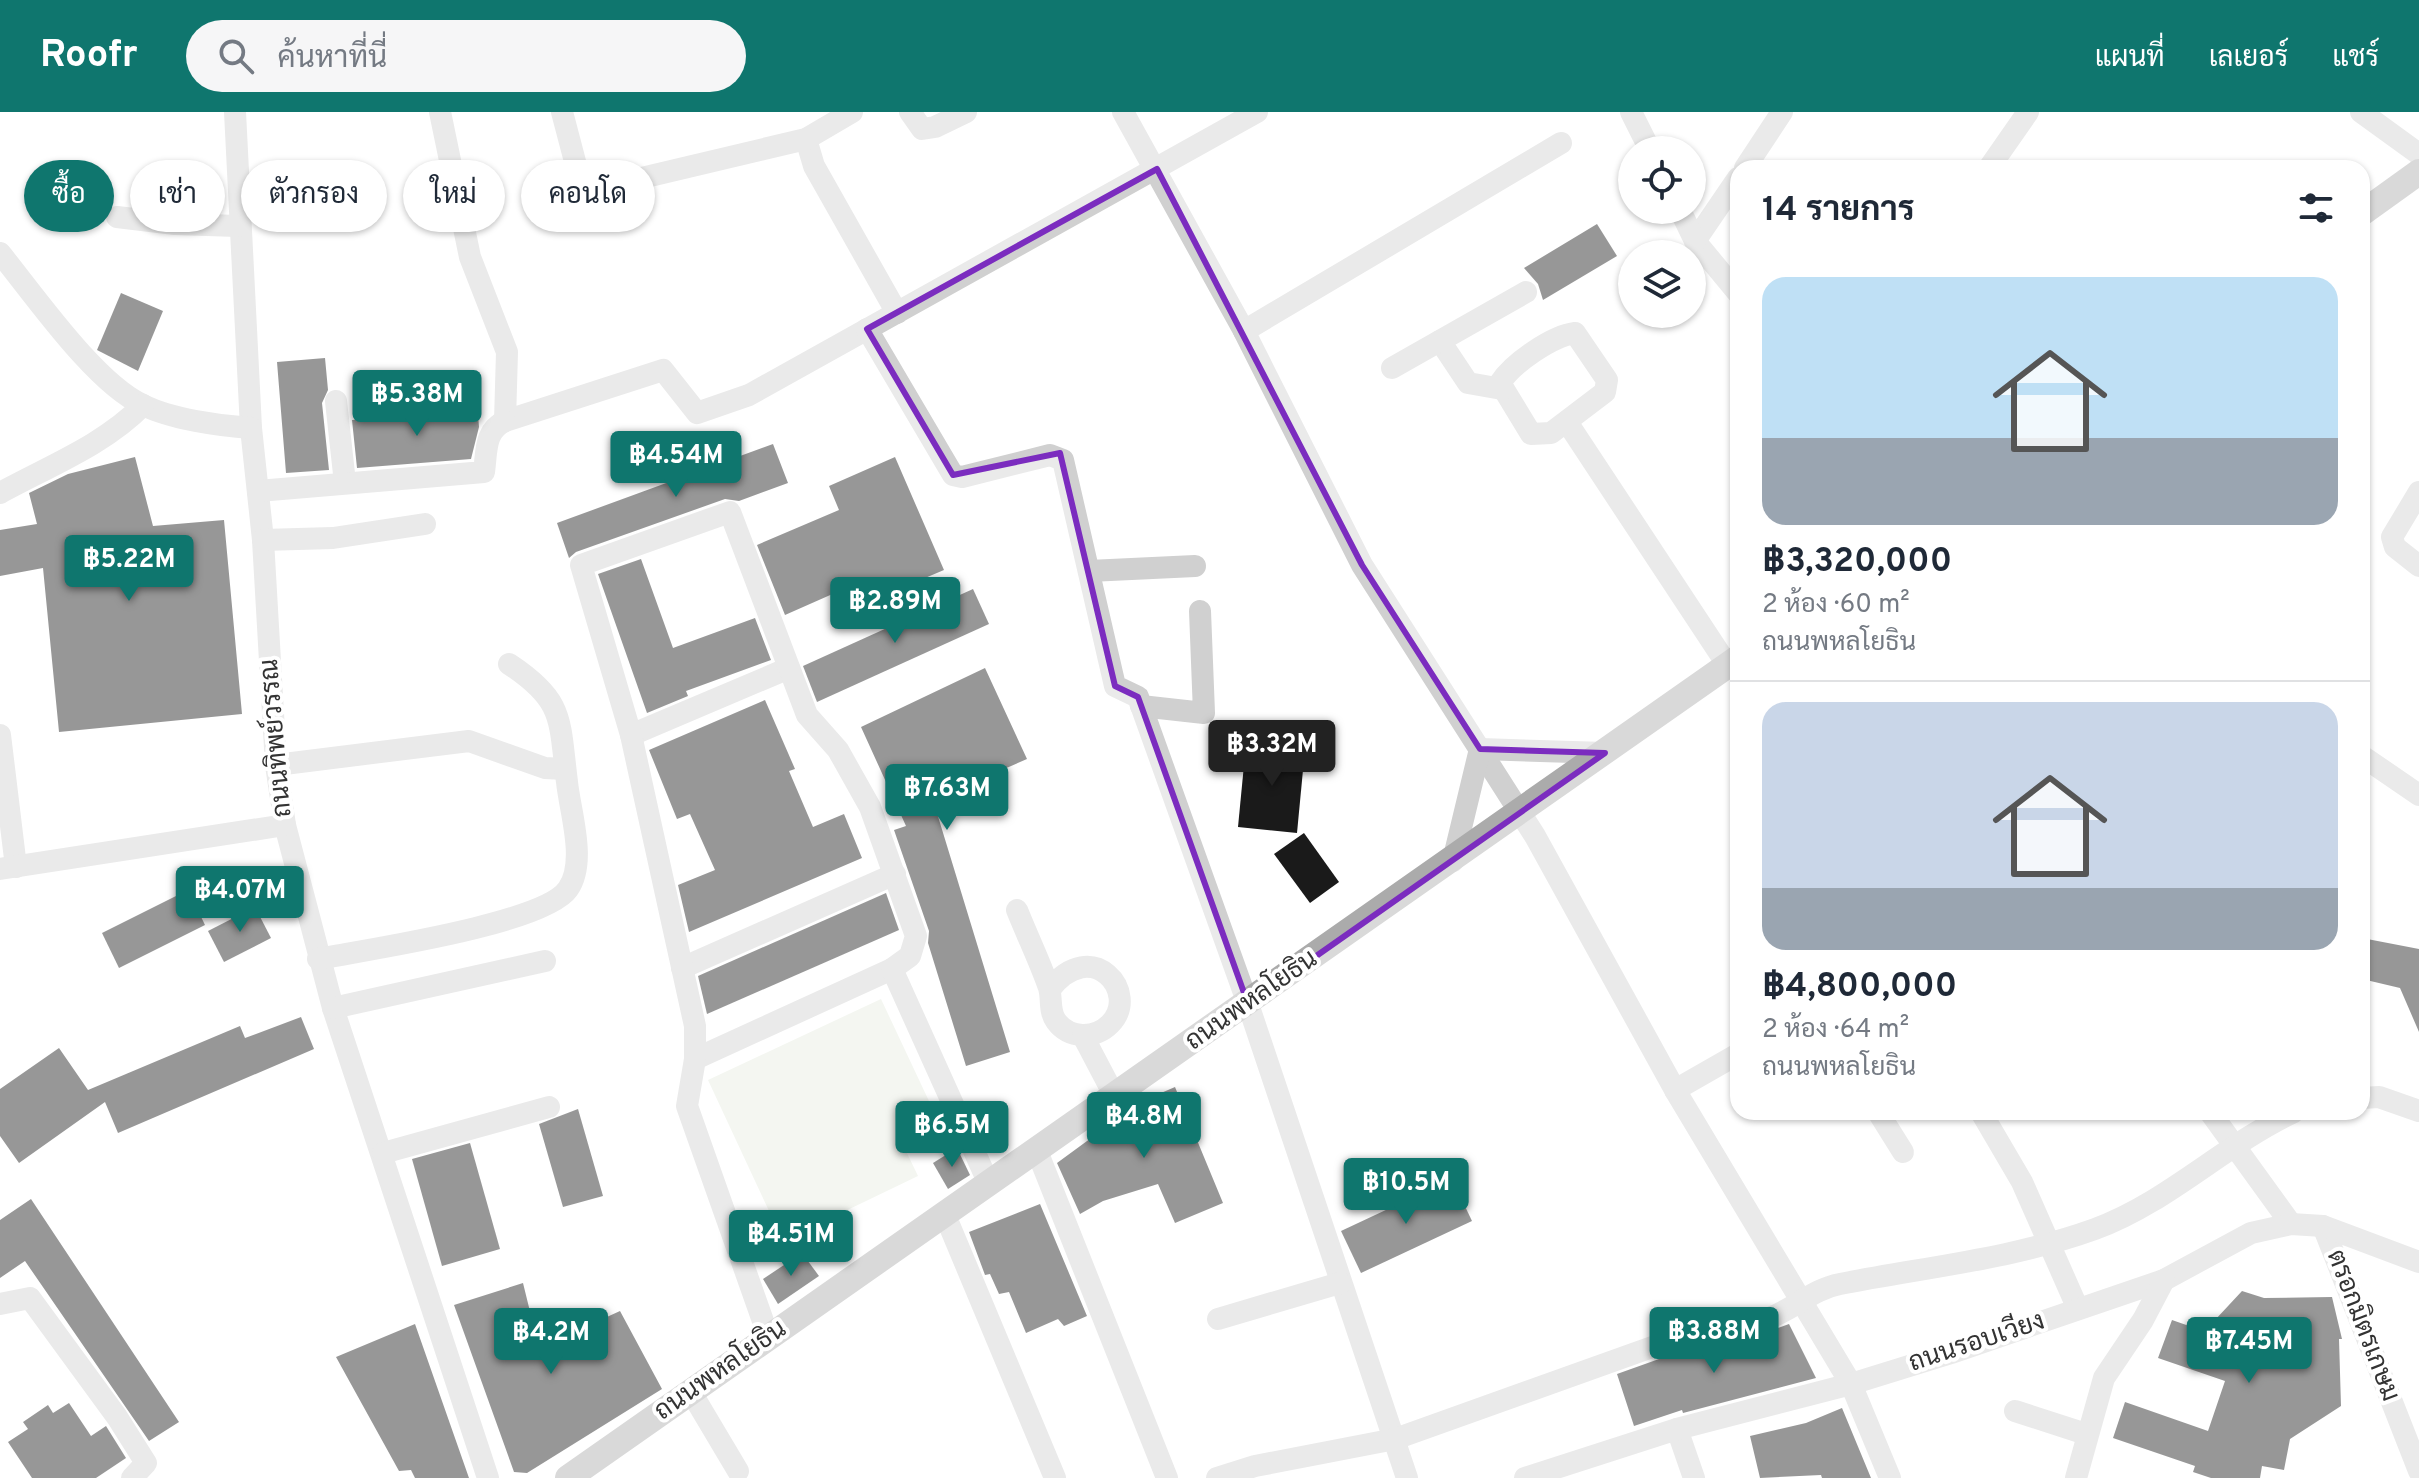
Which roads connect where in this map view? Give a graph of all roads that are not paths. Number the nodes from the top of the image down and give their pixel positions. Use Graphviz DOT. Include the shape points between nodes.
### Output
graph roads {
  1 [pos="235,112"];
  2 [pos="440,112"];
  3 [pos="562,112"];
  4 [pos="852,112"];
  5 [pos="910,112"];
  6 [pos="966,112"];
  7 [pos="1123,112"];
  8 [pos="1257,112"];
  9 [pos="1631,112"];
  10 [pos="1782,112"];
  11 [pos="2028,112"];
  12 [pos="2361,112"];
  13 [pos="1643,136"];
  14 [pos="806,139"];
  15 [pos="1561,143"];
  16 [pos="575,160"];
  17 [pos="1750,160"];
  18 [pos="1995,160"];
  19 [pos="1157,169"];
  20 [pos="2418,170"];
  21 [pos="655,175"];
  22 [pos="1730,190"];
  23 [pos="2370,207"];
  24 [pos="117,217"];
  25 [pos="238,226"];
  26 [pos="1696,240"];
  27 [pos="0,253"];
  28 [pos="1706,254"];
  29 [pos="1730,283"];
  30 [pos="1526,292"];
  31 [pos="897,313"];
  32 [pos="867,329"];
  33 [pos="1244,331"];
  34 [pos="1440,341"];
  35 [pos="1392,368"];
  36 [pos="1502,389"];
  37 [pos="336,401"];
  38 [pos="143,405"];
  39 [pos="505,421"];
  40 [pos="1567,422"];
  41 [pos="251,428"];
  42 [pos="345,483"];
  43 [pos="258,491"];
  44 [pos="2419,492"];
  45 [pos="0,493"];
  46 [pos="425,524"];
  47 [pos="263,540"];
  48 [pos="1195,566"];
  49 [pos="2419,566"];
  50 [pos="1089,571"];
  51 [pos="1200,611"];
  52 [pos="1730,658"];
  53 [pos="509,664"];
  54 [pos="1730,664"];
  55 [pos="789,668"];
  56 [pos="1141,706"];
  57 [pos="0,735"];
  58 [pos="631,735"];
  59 [pos="1480,749"];
  60 [pos="1605,753"];
  61 [pos="2370,761"];
  62 [pos="276,765"];
  63 [pos="565,769"];
  64 [pos="2419,795"];
  65 [pos="1521,813"];
  66 [pos="285,825"];
  67 [pos="1453,861"];
  68 [pos="8,868"];
  69 [pos="895,874"];
  70 [pos="1017,910"];
  71 [pos="318,959"];
  72 [pos="545,961"];
  73 [pos="682,968"];
  74 [pos="892,969"];
  75 [pos="1050,989"];
  76 [pos="1248,1004"];
  77 [pos="333,1008"];
  78 [pos="1083,1036"];
  79 [pos="695,1059"];
  80 [pos="1730,1059"];
  81 [pos="1675,1090"];
  82 [pos="1115,1097"];
  83 [pos="2370,1098"];
  84 [pos="549,1107"];
  85 [pos="2419,1111"];
  86 [pos="1883,1120"];
  87 [pos="1986,1120"];
  88 [pos="2216,1120"];
  89 [pos="2281,1120"];
  90 [pos="2235,1147"];
  91 [pos="1037,1151"];
  92 [pos="1903,1152"];
  93 [pos="383,1153"];
  94 [pos="989,1184"];
  95 [pos="945,1215"];
  96 [pos="2291,1224"];
  97 [pos="2323,1226"];
  98 [pos="2050,1243"];
  99 [pos="2419,1262"];
  100 [pos="2164,1280"];
  101 [pos="1340,1283"];
  102 [pos="1801,1299"];
  103 [pos="0,1304"];
  104 [pos="2078,1309"];
  105 [pos="1218,1319"];
  106 [pos="769,1338"];
  107 [pos="1851,1384"];
  108 [pos="691,1392"];
  109 [pos="2015,1411"];
  110 [pos="1677,1429"];
  111 [pos="2086,1434"];
  112 [pos="1395,1439"];
  113 [pos="738,1471"];
  114 [pos="2419,1471"];
  115 [pos="1888,1473"];
  116 [pos="132,1478"];
  117 [pos="488,1478"];
  118 [pos="568,1478"];
  119 [pos="1055,1478"];
  120 [pos="1167,1478"];
  121 [pos="1217,1478"];
  122 [pos="1407,1478"];
  123 [pos="1525,1478"];
  124 [pos="1694,1478"];
  125 [pos="2076,1478"];
  1 -- 25 [label="street, ถนนทิพย์วรรณ"];
  2 -- 39 [label="street" via="470,257 507,352"];
  3 -- 16 [label="street"];
  4 -- 14 [label="street"];
  5 -- 6 [label="street" via="922,129"];
  7 -- 19 [label="street"];
  8 -- 19 [label="street"];
  9 -- 13 [label="street"];
  10 -- 17 [label="street"];
  11 -- 18 [label="street"];
  12 -- 20 [label="street"];
  14 -- 21 [label="street"];
  14 -- 31 [label="street" via="814,166"];
  15 -- 33 [label="street"];
  19 -- 31 [label="street"];
  19 -- 33 [label="street"];
  20 -- 23 [label="main road"];
  22 -- 26 [label="street"];
  24 -- 25 [label="street"];
  25 -- 41 [label="street, ถนนทิพย์วรรณ"];
  27 -- 38 [label="street" via="110,381"];
  28 -- 29 [label="street"];
  30 -- 34 [label="street"];
  31 -- 32 [label="street"];
  32 -- 39 [label="street" via="749,395 705,413 697,413 663,370"];
  32 -- 50 [label="street" via="953,475 1050,455 1063,460"];
  33 -- 59 [label="street" via="1362,565"];
  34 -- 35 [label="street"];
  34 -- 36 [label="street" via="1468,383"];
  36 -- 40 [label="street" via="1531,434 1551,433"];
  36 -- 40 [label="street" via="1504,376 1562,336 1575,333 1608,387"];
  37 -- 42 [label="street"];
  38 -- 41 [label="street"];
  38 -- 45 [label="street" via="97,442"];
  39 -- 42 [label="street" via="489,436 484,472"];
  40 -- 52 [label="street"];
  41 -- 43 [label="street, ถนนทิพย์วรรณ"];
  42 -- 43 [label="street"];
  43 -- 47 [label="street, ถนนทิพย์วรรณ"];
  44 -- 49 [label="street" via="2392,537 2395,547"];
  46 -- 47 [label="street" via="333,538"];
  47 -- 62 [label="street, ถนนทิพย์วรรณ"];
  48 -- 50 [label="street"];
  50 -- 56 [label="street" via="1115,686 1138,697"];
  51 -- 56 [label="street" via="1204,713"];
  53 -- 63 [label="street" via="541,685 553,704"];
  54 -- 60 [label="main road, ถนนพหลโยธิน"];
  55 -- 58 [label="street"];
  55 -- 58 [label="street" via="730,512 581,565"];
  55 -- 69 [label="street" via="807,715 838,750 870,807"];
  56 -- 76 [label="street"];
  57 -- 68 [label="street"];
  58 -- 73 [label="street"];
  59 -- 60 [label="street"];
  59 -- 65 [label="street"];
  59 -- 67 [label="street"];
  60 -- 65 [label="main road, ถนนพหลโยธิน"];
  61 -- 64 [label="street"];
  62 -- 63 [label="street" via="469,741 545,768"];
  62 -- 66 [label="street, ถนนทิพย์วรรณ"];
  63 -- 71 [label="street" via="577,865 568,890 551,903 462,931"];
  65 -- 67 [label="main road, ถนนพหลโยธิน"];
  65 -- 81 [label="street"];
  66 -- 68 [label="street"];
  66 -- 71 [label="street, ถนนทิพย์วรรณ"];
  67 -- 76 [label="main road, ถนนพหลโยธิน"];
  69 -- 73 [label="street"];
  69 -- 74 [label="street" via="916,936 910,956"];
  70 -- 75 [label="street"];
  71 -- 77 [label="street, ถนนทิพย์วรรณ"];
  72 -- 77 [label="street"];
  73 -- 79 [label="street" via="695,1026"];
  74 -- 79 [label="street"];
  74 -- 94 [label="street"];
  75 -- 78 [label="street" via="1055,1019 1067,1031"];
  75 -- 78 [label="street" via="1063,973 1078,966 1095,967 1109,976 1118,990 1113,1022"];
  76 -- 82 [label="main road, ถนนพหลโยธิน"];
  76 -- 101 [label="street"];
  77 -- 93 [label="street, ถนนทิพย์วรรณ"];
  78 -- 82 [label="street"];
  79 -- 106 [label="street" via="687,1106"];
  80 -- 81 [label="street"];
  81 -- 102 [label="street"];
  82 -- 91 [label="main road, ถนนพหลโยธิน"];
  83 -- 85 [label="street"];
  84 -- 93 [label="street"];
  86 -- 92 [label="street"];
  87 -- 98 [label="street"];
  88 -- 90 [label="street"];
  89 -- 90 [label="street"];
  90 -- 96 [label="street"];
  90 -- 98 [label="street" via="2098,1228"];
  91 -- 94 [label="main road, ถนนพหลโยธิน"];
  91 -- 120 [label="street"];
  93 -- 117 [label="street, ถนนทิพย์วรรณ"];
  94 -- 95 [label="main road, ถนนพหลโยธิน"];
  95 -- 106 [label="main road, ถนนพหลโยธิน"];
  95 -- 119 [label="street"];
  96 -- 97 [label="street, ถนนรอบเวียง"];
  96 -- 100 [label="street, ถนนรอบเวียง" via="2251,1233"];
  97 -- 99 [label="street, ถนนรอบเวียง"];
  97 -- 114 [label="street, ตรอกมิตรเกษม"];
  98 -- 102 [label="street" via="2005,1256 1836,1285"];
  98 -- 104 [label="street"];
  100 -- 104 [label="street, ถนนรอบเวียง"];
  100 -- 111 [label="street" via="2104,1378"];
  101 -- 105 [label="street"];
  101 -- 112 [label="street"];
  102 -- 107 [label="street"];
  102 -- 112 [label="street" via="1772,1317 1731,1331 1669,1341"];
  103 -- 116 [label="street" via="30,1298 146,1463"];
  104 -- 107 [label="street, ถนนรอบเวียง"];
  106 -- 108 [label="main road, ถนนพหลโยธิน"];
  107 -- 110 [label="street, ถนนรอบเวียง"];
  107 -- 115 [label="street"];
  108 -- 113 [label="street"];
  108 -- 118 [label="main road, ถนนพหลโยธิน"];
  109 -- 111 [label="street"];
  110 -- 123 [label="street, ถนนรอบเวียง"];
  110 -- 124 [label="street"];
  111 -- 125 [label="street"];
  112 -- 121 [label="street"];
  112 -- 122 [label="street"];
}
